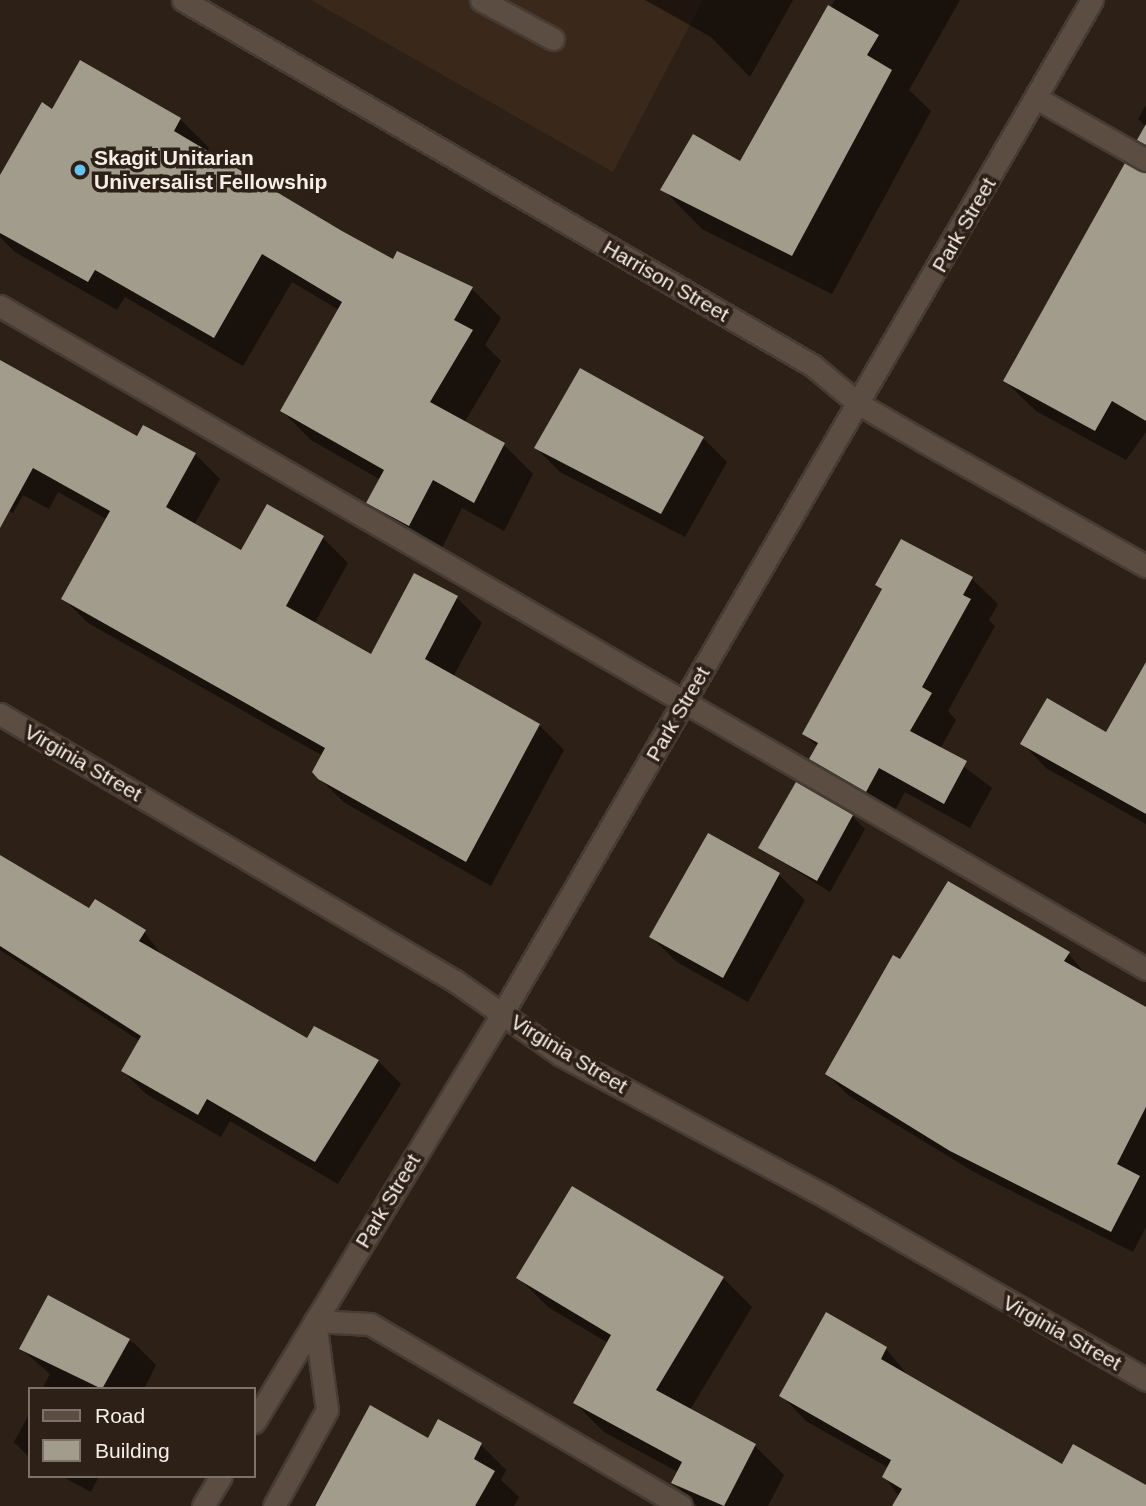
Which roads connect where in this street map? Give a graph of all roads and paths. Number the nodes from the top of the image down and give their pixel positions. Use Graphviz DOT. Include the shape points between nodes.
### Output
graph roads {
  1 [pos="183,0"];
  2 [pos="481,0"];
  3 [pos="1092,0"];
  4 [pos="553,39"];
  5 [pos="1038,99"];
  6 [pos="1146,160"];
  7 [pos="0,306"];
  8 [pos="859,404"];
  9 [pos="1146,566"];
  10 [pos="684,705"];
  11 [pos="0,714"];
  12 [pos="1146,968"];
  13 [pos="502,1014"];
  14 [pos="315,1321"];
  15 [pos="1146,1380"];
  16 [pos="256,1419"];
  17 [pos="220,1478"];
  18 [pos="203,1506"];
  19 [pos="274,1506"];
  20 [pos="681,1506"];
  1 -- 8 [label="street, Harrison Street" via="812,365"];
  2 -- 4 [label="street"];
  3 -- 5 [label="street, Park Street"];
  5 -- 6 [label="street"];
  5 -- 8 [label="street, Park Street"];
  7 -- 10 [label="street"];
  8 -- 9 [label="street, Harrison Street"];
  8 -- 10 [label="street, Park Street"];
  10 -- 12 [label="street"];
  10 -- 13 [label="street, Park Street"];
  11 -- 13 [label="street, Virginia Street"];
  13 -- 14 [label="street, Park Street"];
  13 -- 15 [label="street, Virginia Street" via="561,1055 827,1197"];
  14 -- 16 [label="street, Park Street"];
  14 -- 19 [label="street" via="327,1410"];
  14 -- 20 [label="street" via="370,1324"];
  17 -- 18 [label="street"];
}
